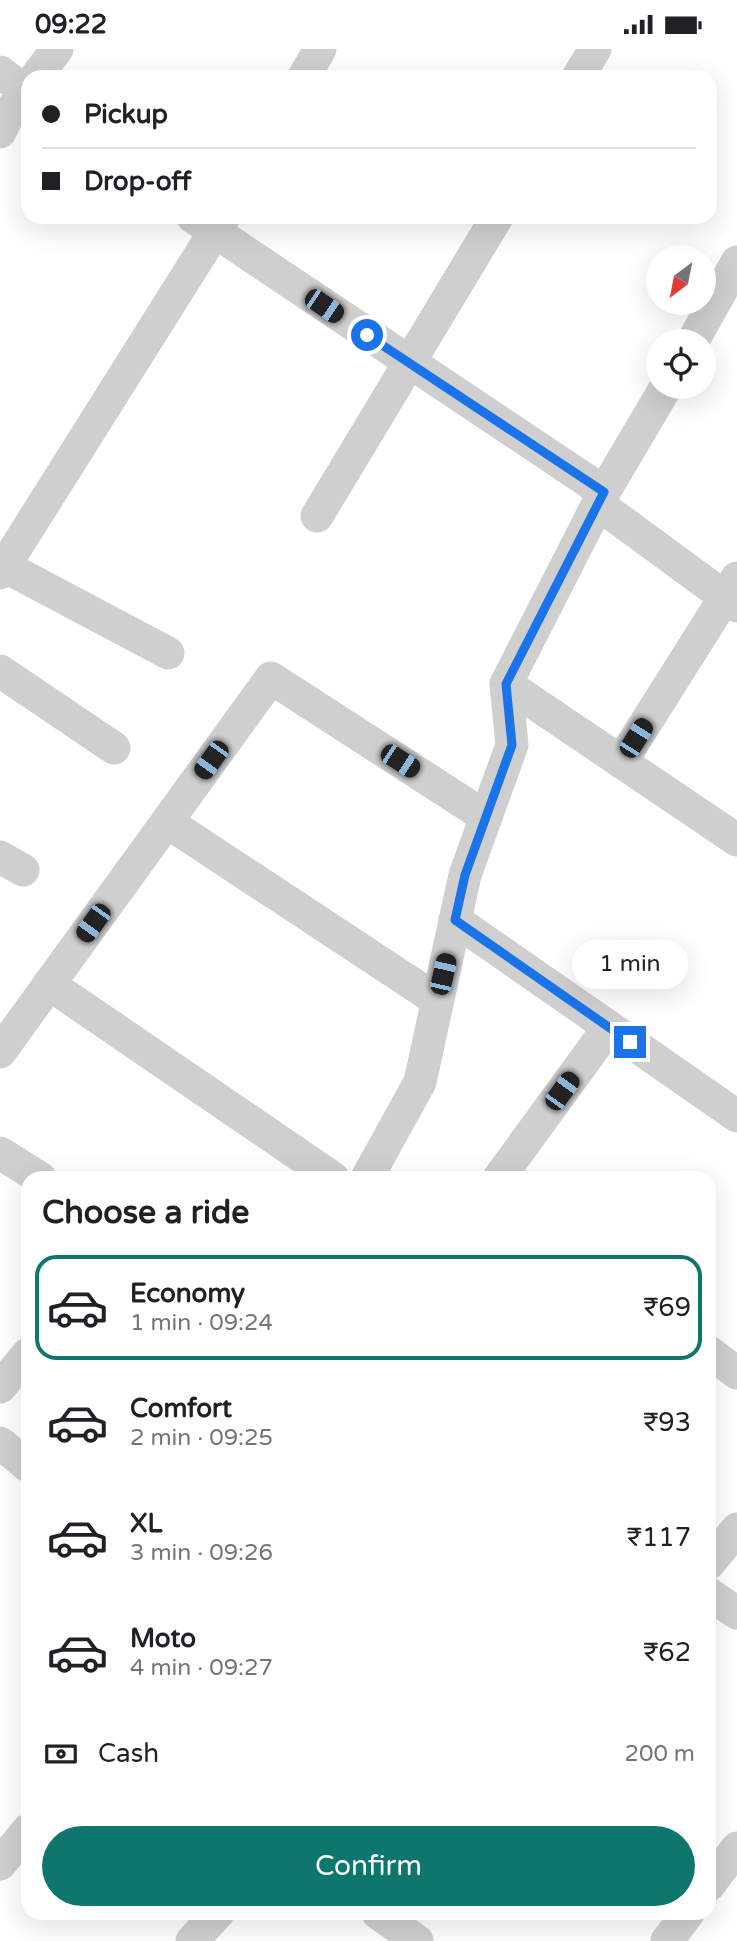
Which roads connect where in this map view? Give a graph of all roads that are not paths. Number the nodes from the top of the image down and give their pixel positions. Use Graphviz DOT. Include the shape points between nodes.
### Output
graph roads {
  1 [pos="57,49"];
  2 [pos="320,49"];
  3 [pos="595,49"];
  4 [pos="37,70"];
  5 [pos="308,70"];
  6 [pos="582,70"];
  7 [pos="21,90"];
  8 [pos="0,132"];
  9 [pos="209,224"];
  10 [pos="211,224"];
  11 [pos="492,224"];
  12 [pos="737,262"];
  13 [pos="700,329"];
  14 [pos="411,364"];
  15 [pos="659,399"];
  16 [pos="601,498"];
  17 [pos="317,516"];
  18 [pos="5,556"];
  19 [pos="733,593"];
  20 [pos="168,653"];
  21 [pos="0,671"];
  22 [pos="506,684"];
  23 [pos="114,748"];
  24 [pos="621,762"];
  25 [pos="486,817"];
  26 [pos="167,822"];
  27 [pos="737,840"];
  28 [pos="455,920"];
  29 [pos="49,984"];
  30 [pos="437,1000"];
  31 [pos="609,1027"];
  32 [pos="0,1052"];
  33 [pos="737,1116"];
  34 [pos="0,1153"];
  35 [pos="29,1171"];
  36 [pos="323,1171"];
  37 [pos="371,1171"];
  38 [pos="504,1171"];
  39 [pos="716,1357"];
  40 [pos="21,1362"];
  41 [pos="737,1373"];
  42 [pos="0,1387"];
  43 [pos="0,1443"];
  44 [pos="21,1460"];
  45 [pos="737,1529"];
  46 [pos="716,1554"];
  47 [pos="716,1599"];
  48 [pos="737,1613"];
  49 [pos="21,1839"];
  50 [pos="737,1848"];
  51 [pos="0,1864"];
  52 [pos="716,1876"];
  53 [pos="212,1920"];
  54 [pos="388,1920"];
  55 [pos="683,1920"];
  56 [pos="192,1941"];
  57 [pos="417,1941"];
  58 [pos="667,1941"];
  1 -- 4 [label="street"];
  2 -- 5 [label="street"];
  3 -- 6 [label="street"];
  7 -- 8 [label="street"];
  9 -- 18 [label="street"];
  10 -- 14 [label="street"];
  11 -- 14 [label="street"];
  12 -- 13 [label="street"];
  14 -- 16 [label="street"];
  14 -- 17 [label="street"];
  15 -- 16 [label="street"];
  16 -- 19 [label="street"];
  16 -- 22 [label="street"];
  18 -- 20 [label="street"];
  19 -- 24 [label="street"];
  21 -- 23 [label="street"];
  22 -- 24 [label="street"];
  22 -- 25 [label="street" via="512,745"];
  24 -- 27 [label="street"];
  25 -- 26 [label="street" via="271,677"];
  25 -- 28 [label="street"];
  26 -- 29 [label="street"];
  26 -- 30 [label="street"];
  28 -- 30 [label="street"];
  28 -- 31 [label="street"];
  29 -- 32 [label="street"];
  29 -- 36 [label="street"];
  30 -- 37 [label="street" via="420,1082"];
  31 -- 33 [label="street"];
  31 -- 38 [label="street"];
  34 -- 35 [label="street"];
  39 -- 41 [label="street"];
  40 -- 42 [label="street"];
  43 -- 44 [label="street"];
  45 -- 46 [label="street"];
  47 -- 48 [label="street"];
  49 -- 51 [label="street"];
  50 -- 52 [label="street"];
  53 -- 56 [label="street"];
  54 -- 57 [label="street"];
  55 -- 58 [label="street"];
}
